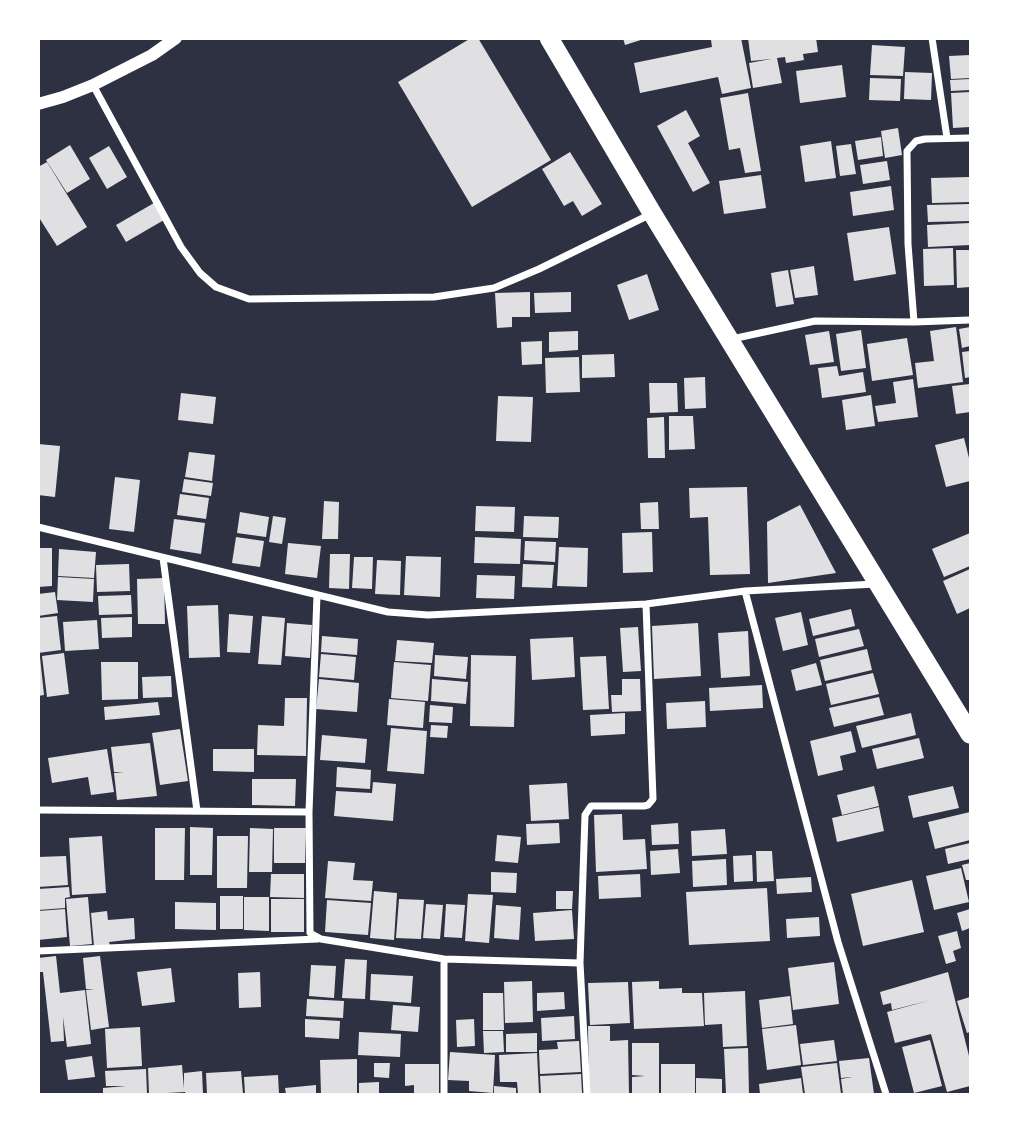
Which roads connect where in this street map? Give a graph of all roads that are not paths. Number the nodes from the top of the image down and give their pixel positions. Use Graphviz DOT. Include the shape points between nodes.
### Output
graph roads {
  1 [pos="176,38"];
  2 [pos="549,38"];
  3 [pos="932,38"];
  4 [pos="93,85"];
  5 [pos="38,104"];
  6 [pos="947,138"];
  7 [pos="971,138"];
  8 [pos="652,213"];
  9 [pos="971,320"];
  10 [pos="914,323"];
  11 [pos="732,339"];
  12 [pos="38,527"];
  13 [pos="163,558"];
  14 [pos="879,584"];
  15 [pos="745,591"];
  16 [pos="317,595"];
  17 [pos="646,604"];
  18 [pos="971,734"];
  19 [pos="38,810"];
  20 [pos="197,811"];
  21 [pos="309,812"];
  22 [pos="321,939"];
  23 [pos="38,951"];
  24 [pos="444,959"];
  25 [pos="580,963"];
  26 [pos="444,1094"];
  27 [pos="587,1094"];
  28 [pos="886,1094"];
  1 -- 4 [label="street"];
  2 -- 8 [label="highway"];
  3 -- 6 [label="street"];
  4 -- 5 [label="street"];
  4 -- 8 [label="street" via="200,274 216,287 249,299 434,297 494,288"];
  6 -- 7 [label="street"];
  6 -- 10 [label="street" via="915,141 906,151"];
  8 -- 11 [label="highway"];
  9 -- 10 [label="street"];
  10 -- 11 [label="street" via="815,321"];
  11 -- 14 [label="highway"];
  12 -- 13 [label="street"];
  13 -- 16 [label="street"];
  13 -- 20 [label="street"];
  14 -- 15 [label="street"];
  14 -- 18 [label="highway"];
  15 -- 17 [label="street"];
  15 -- 28 [label="street" via="838,942"];
  16 -- 17 [label="street" via="388,612 428,615"];
  16 -- 21 [label="street"];
  17 -- 25 [label="street" via="653,799 644,806 592,806 585,815"];
  19 -- 20 [label="street"];
  20 -- 21 [label="street"];
  21 -- 22 [label="street" via="308,927"];
  22 -- 23 [label="street"];
  22 -- 24 [label="street"];
  24 -- 25 [label="street"];
  24 -- 26 [label="street"];
  25 -- 27 [label="street"];
}
